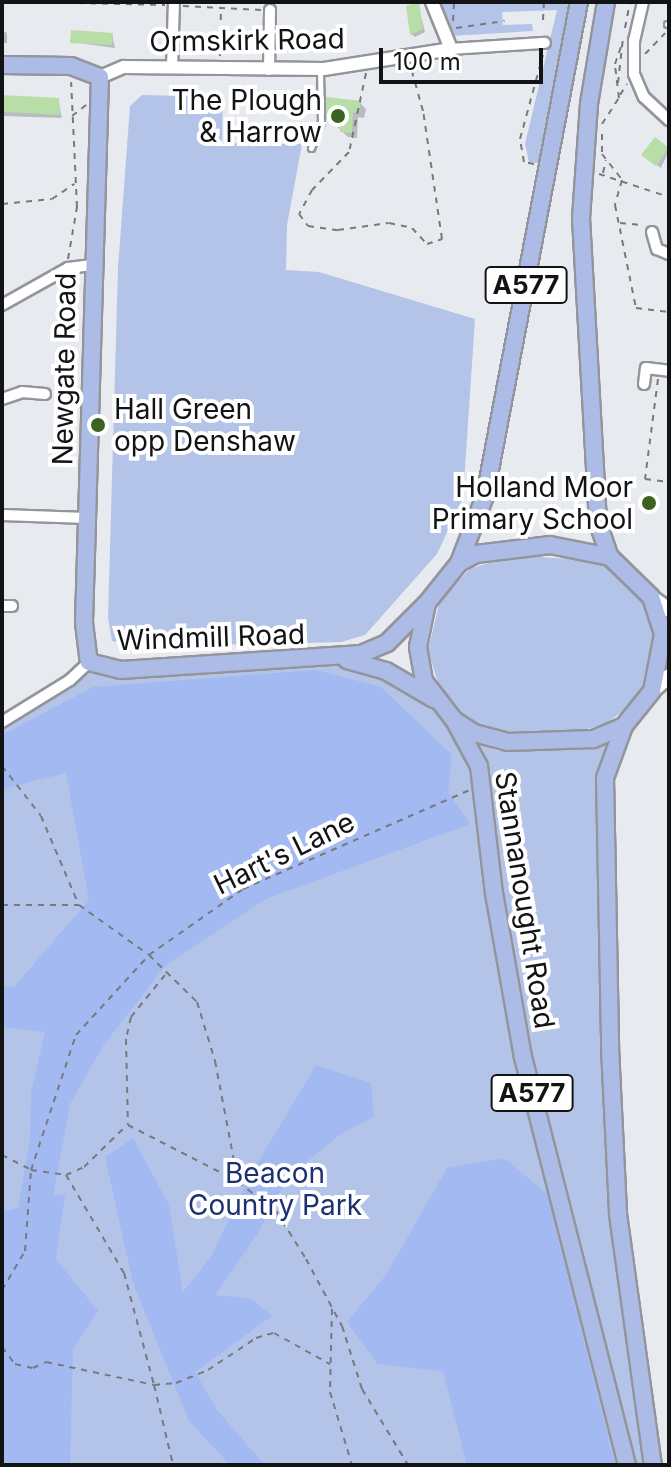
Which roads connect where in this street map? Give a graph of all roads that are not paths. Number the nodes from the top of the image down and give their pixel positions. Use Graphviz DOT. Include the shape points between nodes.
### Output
graph roads {
  1 [pos="432,2"];
  2 [pos="579,2"];
  3 [pos="606,2"];
  4 [pos="643,2"];
  5 [pos="175,4"];
  6 [pos="270,10"];
  7 [pos="545,43"];
  8 [pos="451,49"];
  9 [pos="2,65"];
  10 [pos="172,68"];
  11 [pos="269,70"];
  12 [pos="320,70"];
  13 [pos="100,77"];
  14 [pos="669,120"];
  15 [pos="311,148"];
  16 [pos="652,232"];
  17 [pos="669,254"];
  18 [pos="92,265"];
  19 [pos="2,305"];
  20 [pos="664,370"];
  21 [pos="644,384"];
  22 [pos="39,397"];
  23 [pos="2,399"];
  24 [pos="2,515"];
  25 [pos="87,518"];
  26 [pos="610,557"];
  27 [pos="459,563"];
  28 [pos="651,597"];
  29 [pos="427,603"];
  30 [pos="669,610"];
  31 [pos="336,658"];
  32 [pos="89,662"];
  33 [pos="669,676"];
  34 [pos="652,691"];
  35 [pos="436,700"];
  36 [pos="454,720"];
  37 [pos="2,722"];
  38 [pos="624,726"];
  39 [pos="627,1465"];
  40 [pos="653,1465"];
  1 -- 8 [label="street" via="451,32"];
  2 -- 27 [label="main road, A577" via="485,496"];
  3 -- 26 [label="main road, A577" via="589,104 581,218 596,507"];
  4 -- 14 [label="street" via="632,63 644,97"];
  5 -- 10 [label="street"];
  6 -- 11 [label="street"];
  7 -- 8 [label="street, Ormskirk Road"];
  8 -- 12 [label="street, Ormskirk Road"];
  9 -- 13 [label="main road" via="71,66"];
  10 -- 11 [label="street, Ormskirk Road"];
  10 -- 13 [label="street, Ormskirk Road" via="124,67"];
  11 -- 12 [label="street, Ormskirk Road"];
  12 -- 15 [label="lane" via="321,122"];
  13 -- 18 [label="main road, Newgate Road"];
  16 -- 17 [label="street" via="657,249"];
  18 -- 19 [label="street" via="68,268"];
  18 -- 25 [label="main road, Newgate Road"];
  20 -- 21 [label="street" via="646,368"];
  22 -- 23 [label="street"];
  24 -- 25 [label="street"];
  25 -- 32 [label="main road, Newgate Road" via="84,645"];
  26 -- 27 [label="main road" via="584,548 524,546 499,548"];
  26 -- 28 [label="main road, A577"];
  27 -- 29 [label="main road, A577"];
  28 -- 30 [label="main road"];
  28 -- 34 [label="main road, A577" via="663,634"];
  29 -- 31 [label="main road, Windmill Road / A577" via="379,648"];
  29 -- 35 [label="main road, A577" via="419,656 424,681"];
  31 -- 32 [label="main road, Windmill Road / A577" via="121,670"];
  31 -- 35 [label="main road, Windmill Road / A577" via="374,666"];
  32 -- 37 [label="street" via="70,680"];
  33 -- 34 [label="main road"];
  34 -- 38 [label="main road, A577"];
  35 -- 36 [label="main road, A577"];
  36 -- 38 [label="main road, A577" via="474,733 508,742 571,742"];
  36 -- 39 [label="main road, Stannanought Road / A577" via="472,745 482,787 494,893 523,1057"];
  38 -- 40 [label="main road, A577" via="605,778 610,1048 618,1214"];
}
